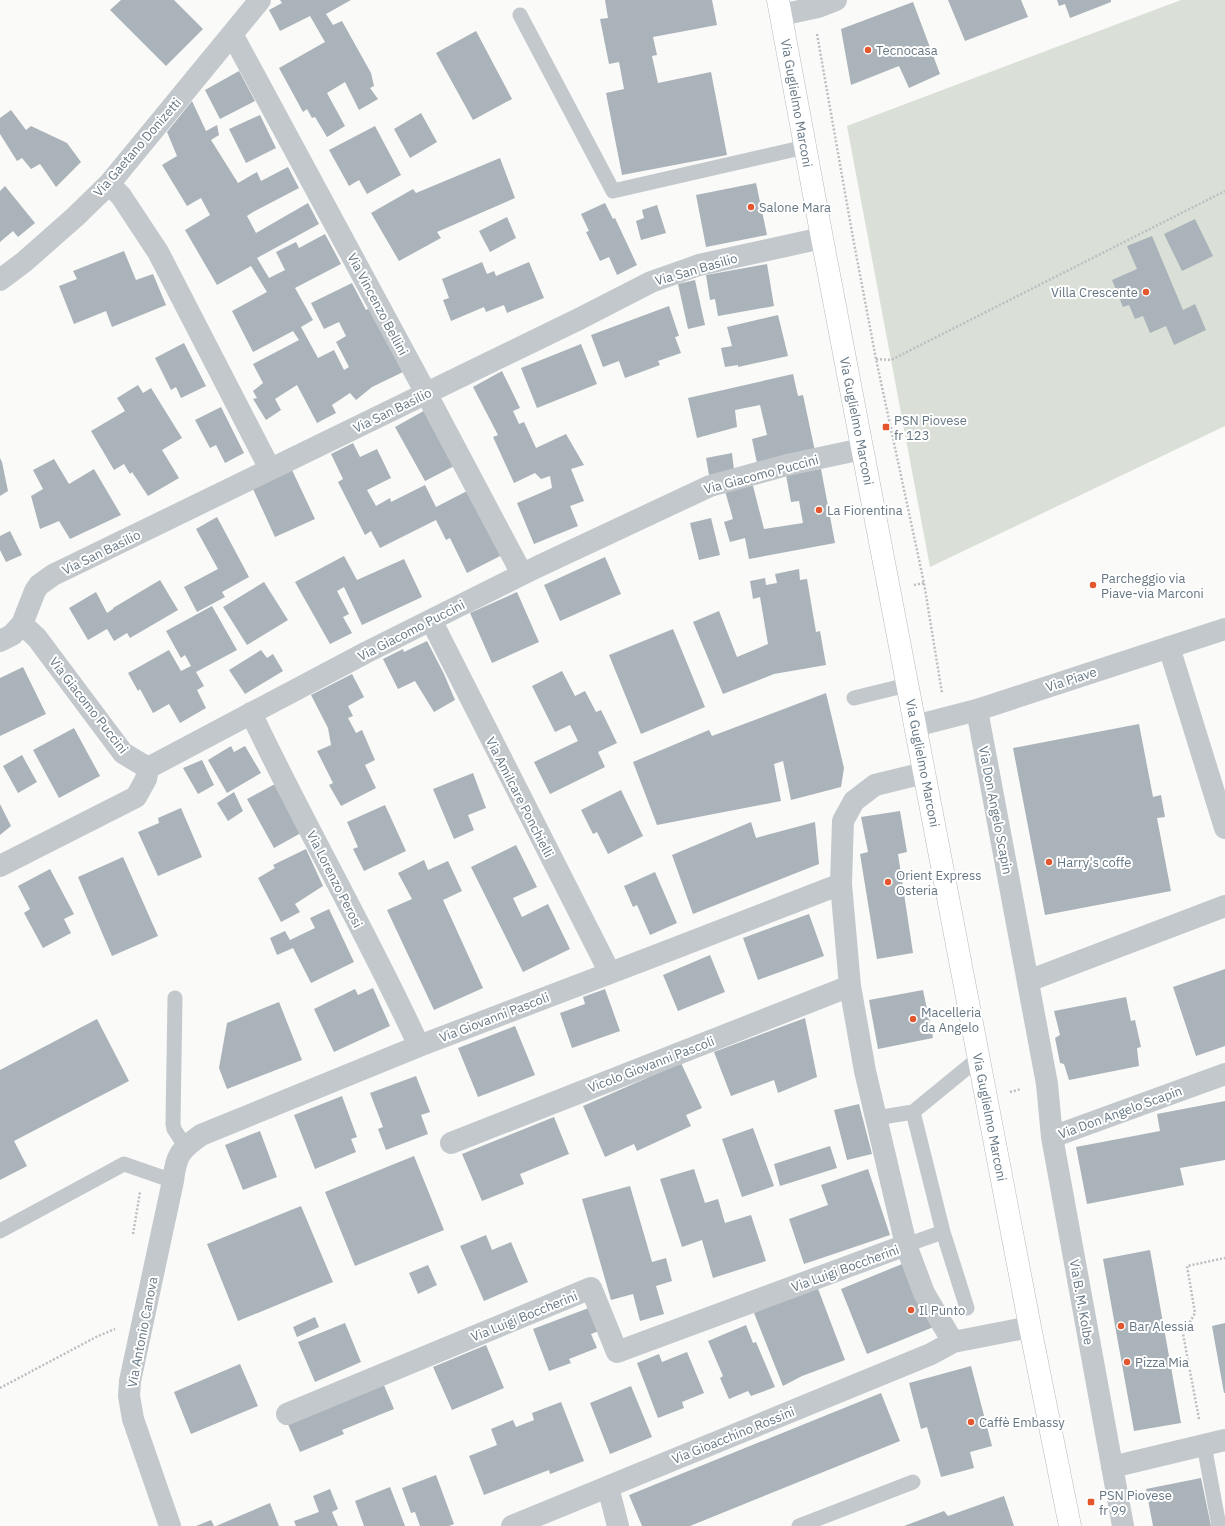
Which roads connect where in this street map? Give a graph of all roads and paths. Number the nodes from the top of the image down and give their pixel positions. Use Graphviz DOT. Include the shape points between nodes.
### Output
graph roads {
  1 [pos="260,0"];
  2 [pos="824,2"];
  3 [pos="780,8"];
  4 [pos="520,15"];
  5 [pos="232,34"];
  6 [pos="805,147"];
  7 [pos="109,184"];
  8 [pos="1225,191"];
  9 [pos="822,238"];
  10 [pos="0,280"];
  11 [pos="876,359"];
  12 [pos="426,393"];
  13 [pos="862,449"];
  14 [pos="270,469"];
  15 [pos="522,574"];
  16 [pos="431,620"];
  17 [pos="22,624"];
  18 [pos="1225,629"];
  19 [pos="0,641"];
  20 [pos="1169,647"];
  21 [pos="907,685"];
  22 [pos="943,695"];
  23 [pos="854,698"];
  24 [pos="977,710"];
  25 [pos="251,713"];
  26 [pos="915,726"];
  27 [pos="148,768"];
  28 [pos="924,774"];
  29 [pos="1225,828"];
  30 [pos="0,866"];
  31 [pos="841,884"];
  32 [pos="1225,906"];
  33 [pos="610,973"];
  34 [pos="1028,981"];
  35 [pos="850,986"];
  36 [pos="175,998"];
  37 [pos="419,1046"];
  38 [pos="979,1058"];
  39 [pos="1225,1074"];
  40 [pos="1047,1084"];
  41 [pos="986,1097"];
  42 [pos="913,1112"];
  43 [pos="876,1118"];
  44 [pos="1052,1137"];
  45 [pos="451,1143"];
  46 [pos="186,1146"];
  47 [pos="173,1181"];
  48 [pos="0,1231"];
  49 [pos="943,1232"];
  50 [pos="906,1245"];
  51 [pos="1225,1258"];
  52 [pos="967,1308"];
  53 [pos="1030,1327"];
  54 [pos="141,1330"];
  55 [pos="954,1342"];
  56 [pos="0,1388"];
  57 [pos="287,1414"];
  58 [pos="1225,1440"];
  59 [pos="1204,1445"];
  60 [pos="1112,1467"];
  61 [pos="913,1482"];
  62 [pos="608,1487"];
  63 [pos="170,1526"];
  64 [pos="512,1526"];
  65 [pos="618,1526"];
  66 [pos="799,1526"];
  67 [pos="1070,1526"];
  68 [pos="1123,1526"];
  69 [pos="1219,1526"];
  1 -- 5 [label="street, Via Gaetano Donizetti"];
  2 -- 3 [label="street"];
  2 -- 11 [label="path" via="816,30 819,52"];
  3 -- 6 [label="main road, Via Guglielmo Marconi"];
  4 -- 6 [label="lane" via="613,190"];
  5 -- 7 [label="street, Via Gaetano Donizetti"];
  5 -- 12 [label="street, Via Vincenzo Bellini"];
  6 -- 9 [label="main road, Via Guglielmo Marconi"];
  7 -- 10 [label="street, Via Gaetano Donizetti" via="24,262"];
  7 -- 14 [label="street" via="121,196 158,252"];
  8 -- 11 [label="path" via="891,360"];
  9 -- 12 [label="street, Via San Basilio" via="699,265 651,282"];
  9 -- 13 [label="main road, Via Guglielmo Marconi"];
  11 -- 22 [label="path" via="924,583"];
  12 -- 14 [label="street, Via San Basilio"];
  12 -- 15 [label="street, Via Vincenzo Bellini"];
  13 -- 15 [label="street, Via Giacomo Puccini" via="787,465 710,486"];
  13 -- 21 [label="main road, Via Guglielmo Marconi"];
  14 -- 17 [label="street, Via San Basilio" via="52,575 35,591"];
  15 -- 16 [label="street, Via Giacomo Puccini"];
  16 -- 25 [label="street, Via Giacomo Puccini"];
  16 -- 33 [label="street, Via Amilcare Ponchielli"];
  17 -- 19 [label="street, Via San Basilio" via="12,635"];
  17 -- 27 [label="street, Via Giacomo Puccini" via="37,638 123,753"];
  18 -- 20 [label="street, Via Piave"];
  20 -- 24 [label="street, Via Piave"];
  20 -- 29 [label="street"];
  21 -- 23 [label="lane"];
  21 -- 26 [label="main road, Via Guglielmo Marconi"];
  24 -- 26 [label="street, Via Piave"];
  24 -- 34 [label="street, Via Don Angelo Scapin"];
  25 -- 27 [label="street, Via Giacomo Puccini"];
  25 -- 37 [label="street, Via Lorenzo Perosi" via="378,960"];
  26 -- 28 [label="main road, Via Guglielmo Marconi"];
  27 -- 30 [label="street" via="146,779 136,797"];
  28 -- 31 [label="street" via="875,785 854,801 843,821"];
  28 -- 38 [label="main road, Via Guglielmo Marconi"];
  31 -- 33 [label="street, Via Giovanni Pascoli"];
  31 -- 35 [label="street"];
  32 -- 34 [label="street"];
  33 -- 37 [label="street, Via Giovanni Pascoli"];
  34 -- 40 [label="street, Via Don Angelo Scapin"];
  35 -- 43 [label="street"];
  35 -- 45 [label="street, Vicolo Giovanni Pascoli"];
  36 -- 46 [label="lane" via="173,1124"];
  37 -- 46 [label="street, Via Giovanni Pascoli" via="201,1136"];
  38 -- 41 [label="main road, Via Guglielmo Marconi"];
  38 -- 42 [label="lane"];
  39 -- 44 [label="street, Via Don Angelo Scapin"];
  40 -- 41 [label="path"];
  40 -- 44 [label="street, Via Don Angelo Scapin"];
  41 -- 53 [label="main road, Via Guglielmo Marconi"];
  42 -- 43 [label="lane"];
  42 -- 49 [label="lane"];
  43 -- 50 [label="street"];
  44 -- 60 [label="street, Via B. M. Kolbe"];
  46 -- 47 [label="street, Via Giovanni Pascoli" via="176,1162"];
  47 -- 48 [label="lane" via="124,1164"];
  47 -- 54 [label="street, Via Antonio Canova"];
  49 -- 50 [label="lane"];
  49 -- 52 [label="lane"];
  50 -- 55 [label="street" via="924,1293"];
  50 -- 57 [label="street, Via Luigi Boccherini" via="617,1352 591,1288"];
  51 -- 59 [label="path" via="1187,1266 1195,1313 1183,1334"];
  53 -- 55 [label="street, Via Gioacchino Rossini"];
  53 -- 67 [label="main road, Via Guglielmo Marconi"];
  54 -- 56 [label="path" via="113,1329"];
  54 -- 63 [label="street, Via Antonio Canova" via="130,1381 131,1411"];
  55 -- 62 [label="street, Via Gioacchino Rossini" via="931,1354"];
  58 -- 59 [label="street"];
  59 -- 60 [label="street"];
  59 -- 69 [label="lane"];
  60 -- 68 [label="street, Via B. M. Kolbe"];
  61 -- 66 [label="lane"];
  62 -- 64 [label="street, Via Gioacchino Rossini"];
  62 -- 65 [label="street"];
}
